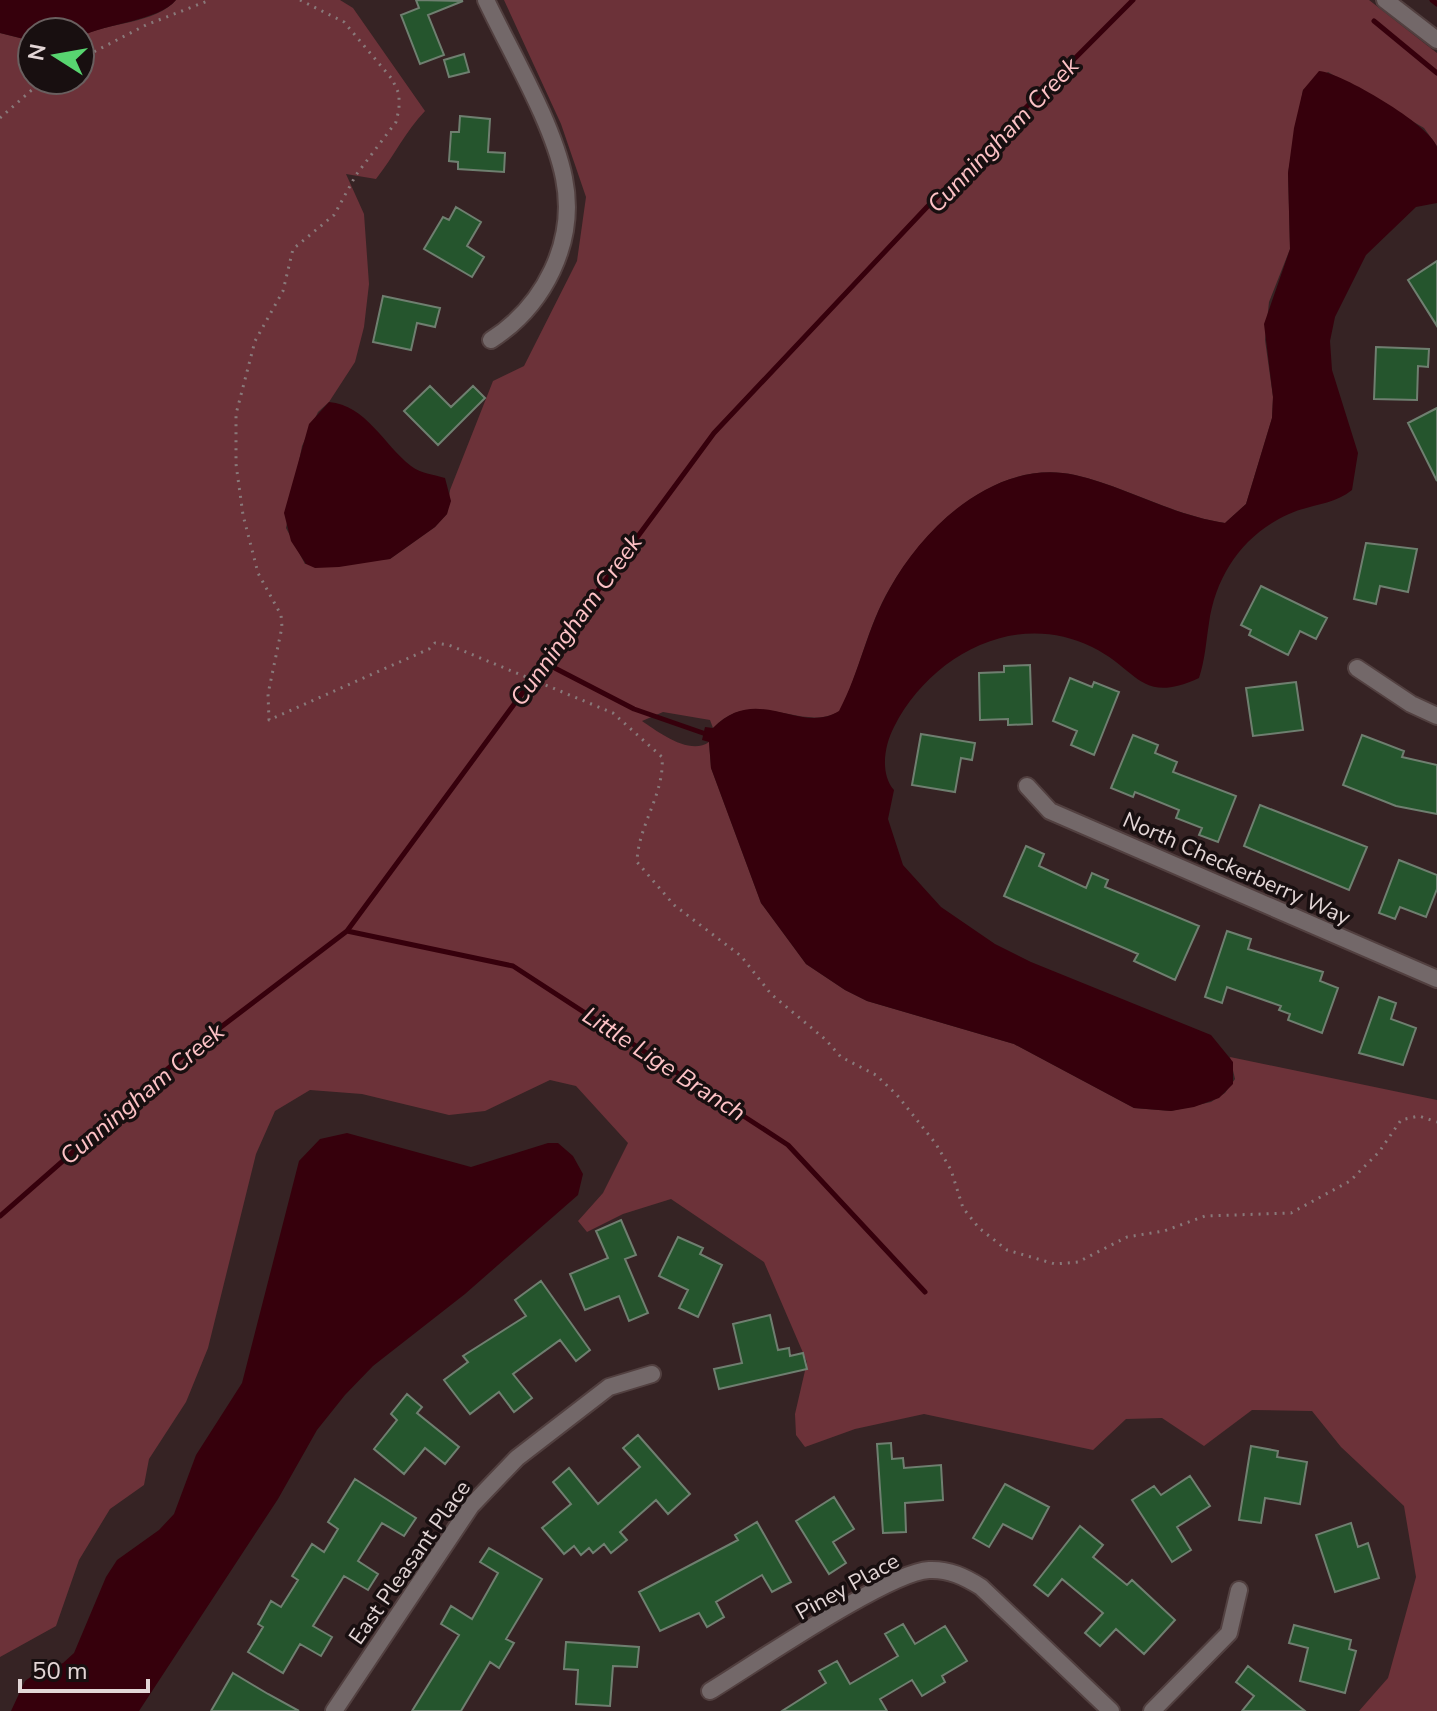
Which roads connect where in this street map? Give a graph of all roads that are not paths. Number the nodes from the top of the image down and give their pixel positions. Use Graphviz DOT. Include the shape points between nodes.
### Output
graph roads {
  1 [pos="486,0"];
  2 [pos="1385,0"];
  3 [pos="1437,40"];
  4 [pos="491,340"];
  5 [pos="1357,668"];
  6 [pos="1437,716"];
  7 [pos="1027,786"];
  8 [pos="1437,979"];
  9 [pos="652,1374"];
  10 [pos="1239,1590"];
  11 [pos="710,1691"];
  12 [pos="334,1711"];
  13 [pos="1111,1711"];
  14 [pos="1152,1711"];
  1 -- 4 [label="street" via="557,152 567,210 563,239 543,288 527,311"];
  2 -- 3 [label="street"];
  5 -- 6 [label="street"];
  7 -- 8 [label="street, North Checkerberry Way" via="1050,811"];
  9 -- 12 [label="street, East Pleasant Place" via="609,1387 493,1480"];
  10 -- 14 [label="street" via="1229,1633"];
  11 -- 13 [label="street, Piney Place" via="894,1581 930,1570 964,1577 981,1587"];
}
